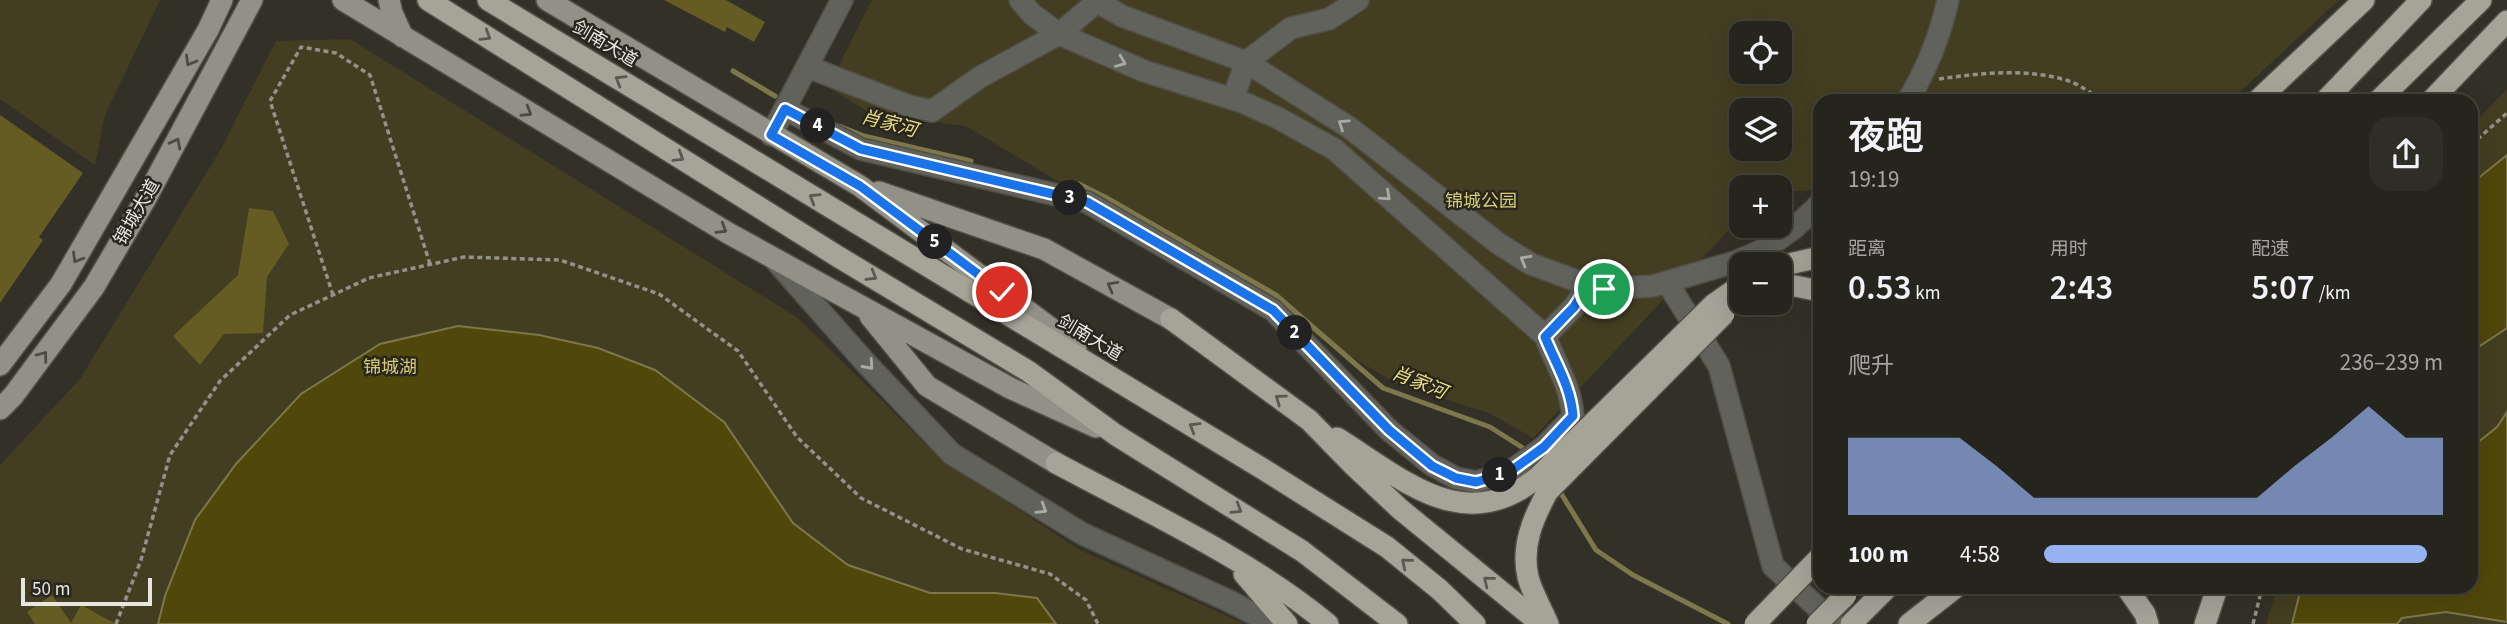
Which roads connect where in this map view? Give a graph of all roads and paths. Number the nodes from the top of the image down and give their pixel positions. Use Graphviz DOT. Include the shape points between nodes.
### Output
graph roads {
  1 [pos="222,0"];
  2 [pos="252,0"];
  3 [pos="343,0"];
  4 [pos="388,0"];
  5 [pos="428,0"];
  6 [pos="488,0"];
  7 [pos="547,0"];
  8 [pos="842,0"];
  9 [pos="1020,0"];
  10 [pos="1358,0"];
  11 [pos="1948,0"];
  12 [pos="2364,0"];
  13 [pos="2421,0"];
  14 [pos="2480,0"];
  15 [pos="1097,1"];
  16 [pos="2507,21"];
  17 [pos="1059,34"];
  18 [pos="403,37"];
  19 [pos="1246,62"];
  20 [pos="808,67"];
  21 [pos="1920,81"];
  22 [pos="1912,94"];
  23 [pos="2091,94"];
  24 [pos="2264,94"];
  25 [pos="2332,94"];
  26 [pos="2385,94"];
  27 [pos="2438,94"];
  28 [pos="1233,99"];
  29 [pos="785,109"];
  30 [pos="2507,113"];
  31 [pos="771,135"];
  32 [pos="2478,139"];
  33 [pos="1370,145"];
  34 [pos="1352,165"];
  35 [pos="860,186"];
  36 [pos="1813,210"];
  37 [pos="1499,244"];
  38 [pos="775,259"];
  39 [pos="1813,259"];
  40 [pos="1792,263"];
  41 [pos="430,264"];
  42 [pos="1480,278"];
  43 [pos="1667,282"];
  44 [pos="1588,285"];
  45 [pos="1792,286"];
  46 [pos="1813,290"];
  47 [pos="333,295"];
  48 [pos="1729,298"];
  49 [pos="1729,305"];
  50 [pos="862,306"];
  51 [pos="1719,309"];
  52 [pos="1171,319"];
  53 [pos="1545,337"];
  54 [pos="0,365"];
  55 [pos="1145,398"];
  56 [pos="0,409"];
  57 [pos="1309,420"];
  58 [pos="1116,435"];
  59 [pos="1056,463"];
  60 [pos="1538,470"];
  61 [pos="1228,556"];
  62 [pos="1813,564"];
  63 [pos="1846,594"];
  64 [pos="1880,594"];
  65 [pos="1930,594"];
  66 [pos="1947,594"];
  67 [pos="2131,594"];
  68 [pos="2215,594"];
  69 [pos="2260,594"];
  70 [pos="1847,622"];
  71 [pos="116,624"];
  72 [pos="1098,624"];
  73 [pos="1268,624"];
  74 [pos="1287,624"];
  75 [pos="1328,624"];
  76 [pos="1397,624"];
  77 [pos="1475,624"];
  78 [pos="1541,624"];
  79 [pos="1548,624"];
  80 [pos="1755,624"];
  81 [pos="1817,624"];
  82 [pos="1902,624"];
  83 [pos="1909,624"];
  84 [pos="2148,624"];
  85 [pos="2205,624"];
  86 [pos="2253,624"];
  1 -- 54 [label="main road, 锦城大道, one-way" via="61,284"];
  56 -- 2 [label="main road, 锦城大道, one-way" via="94,288"];
  3 -- 18 [label="main road"];
  4 -- 18 [label="main road"];
  5 -- 58 [label="highway, one-way" via="1028,371"];
  55 -- 6 [label="highway, 剑南大道, one-way"];
  7 -- 31 [label="main road"];
  8 -- 20 [label="street"];
  9 -- 17 [label="street"];
  10 -- 19 [label="street" via="1329,19 1291,28"];
  11 -- 21 [label="street" via="1940,35"];
  12 -- 24 [label="highway"];
  13 -- 25 [label="highway"];
  14 -- 26 [label="highway"];
  15 -- 17 [label="street"];
  15 -- 19 [label="street" via="1122,16"];
  16 -- 27 [label="highway"];
  17 -- 20 [label="street" via="980,77 932,111"];
  17 -- 28 [label="street, one-way" via="1144,71"];
  18 -- 38 [label="main road, one-way"];
  19 -- 28 [label="street"];
  33 -- 19 [label="street, one-way"];
  20 -- 29 [label="street"];
  21 -- 22 [label="street"];
  21 -- 23 [label="path" via="1988,72 2030,73 2068,81"];
  28 -- 34 [label="street" via="1316,138"];
  29 -- 31 [label="street"];
  29 -- 60 [label="street" via="861,149 1087,202 1273,310 1389,430 1432,466 1476,482"];
  30 -- 32 [label="path"];
  31 -- 35 [label="main road"];
  33 -- 34 [label="street"];
  33 -- 37 [label="street"];
  34 -- 42 [label="street, one-way"];
  52 -- 35 [label="main road, one-way" via="1044,249"];
  35 -- 55 [label="main road"];
  36 -- 43 [label="street" via="1765,250"];
  37 -- 42 [label="street"];
  44 -- 37 [label="street, one-way" via="1531,264"];
  38 -- 50 [label="main road"];
  38 -- 73 [label="street, one-way" via="952,454 1083,534 1229,601"];
  39 -- 40 [label="highway"];
  41 -- 47 [label="path" via="369,278"];
  41 -- 47 [label="path" via="370,75 336,53 301,47 271,101"];
  41 -- 72 [label="path" via="464,257 561,260 659,294 738,351 797,437 861,498 962,548 1050,574 1086,600"];
  42 -- 53 [label="street"];
  43 -- 44 [label="street" via="1604,289"];
  43 -- 70 [label="street" via="1719,366 1773,566"];
  44 -- 53 [label="street"];
  45 -- 46 [label="highway"];
  47 -- 71 [label="path" via="290,315 220,381 170,454 141,560"];
  48 -- 51 [label="highway"];
  49 -- 51 [label="highway"];
  50 -- 58 [label="main road" via="1010,388"];
  50 -- 59 [label="main road" via="927,386"];
  51 -- 60 [label="highway, bridge"];
  57 -- 52 [label="highway, one-way"];
  53 -- 60 [label="street" via="1564,377 1573,416"];
  77 -- 55 [label="highway, 剑南大道, one-way" via="1387,547"];
  57 -- 60 [label="highway" via="1444,501 1491,502 1524,488"];
  78 -- 57 [label="highway, one-way" via="1400,509"];
  58 -- 76 [label="highway, one-way" via="1302,551"];
  59 -- 61 [label="highway"];
  60 -- 79 [label="highway" via="1535,515 1527,542 1528,578"];
  61 -- 74 [label="highway"];
  61 -- 75 [label="highway" via="1298,599"];
  62 -- 80 [label="highway, bridge"];
  63 -- 81 [label="highway, bridge"];
  64 -- 70 [label="highway"];
  65 -- 82 [label="highway"];
  66 -- 83 [label="highway"];
  67 -- 84 [label="highway"];
  68 -- 85 [label="highway"];
  69 -- 86 [label="path"];
}
